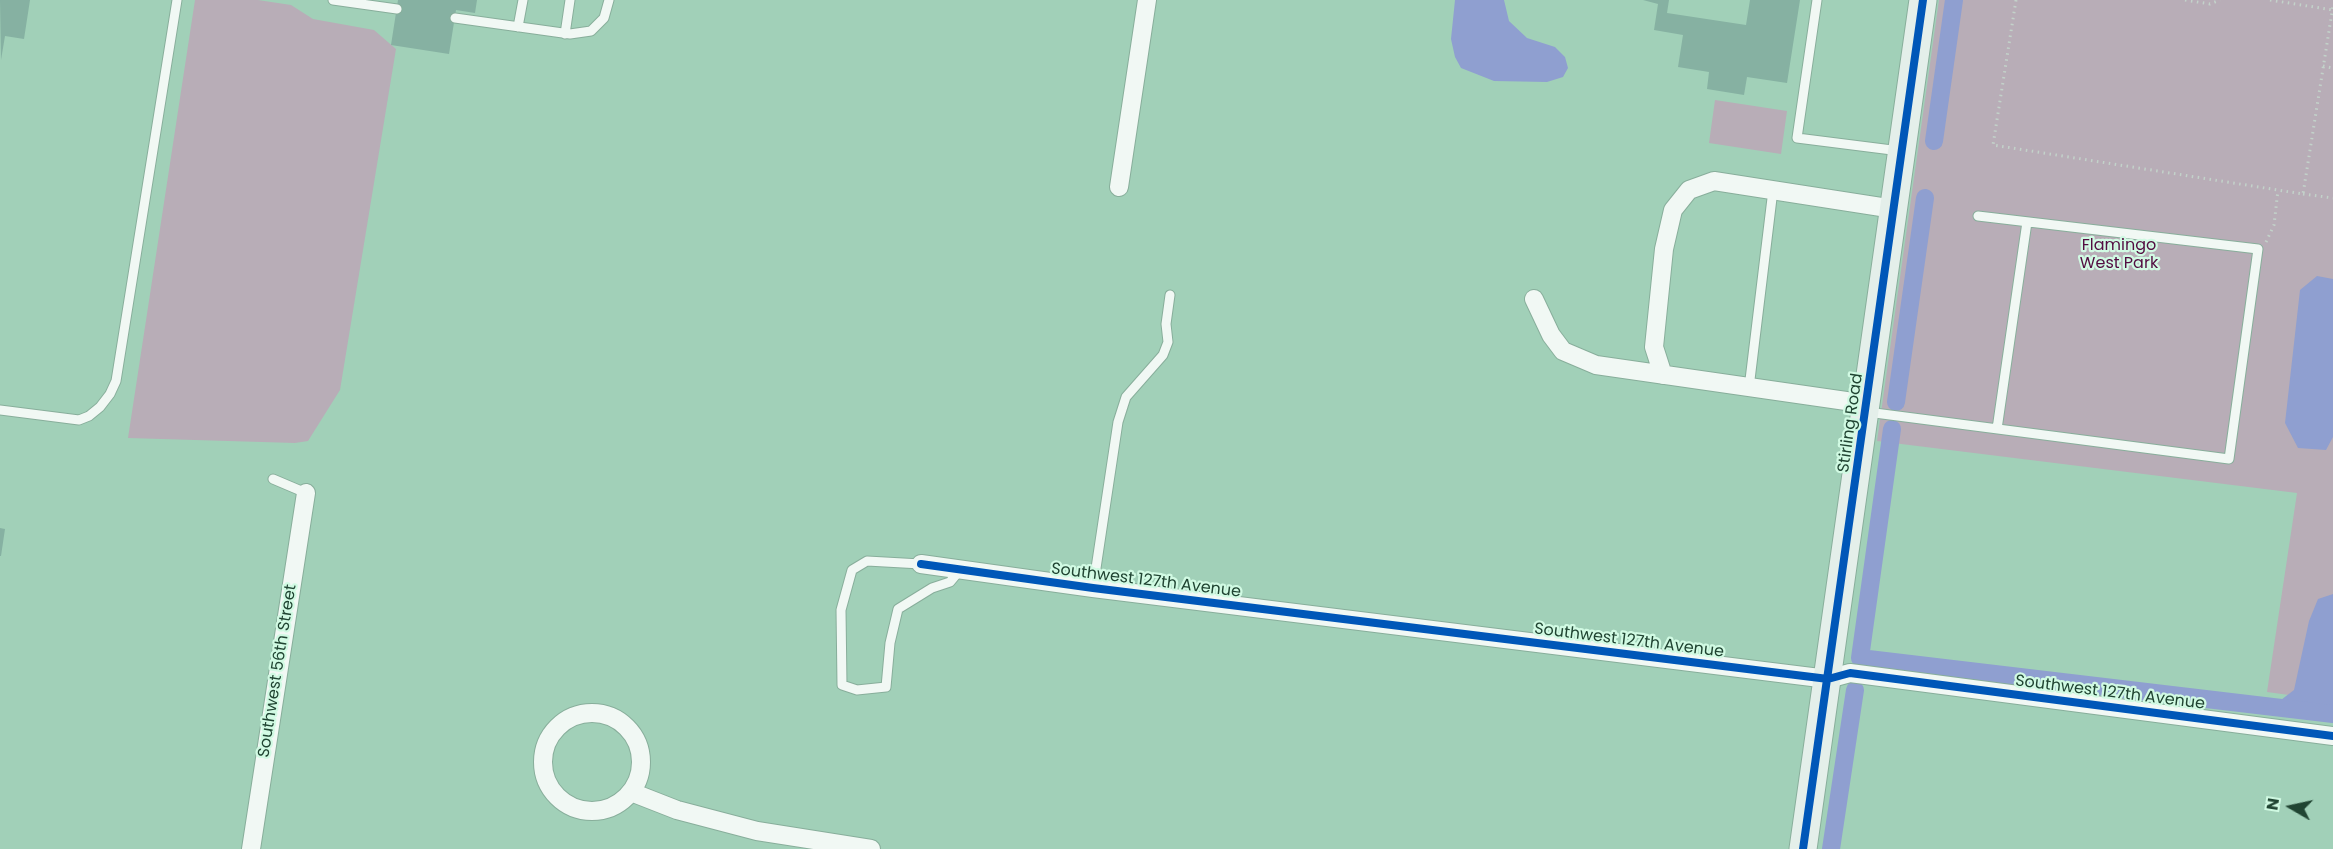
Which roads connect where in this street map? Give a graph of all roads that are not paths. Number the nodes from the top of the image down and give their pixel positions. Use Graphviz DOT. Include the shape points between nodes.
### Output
graph roads {
  1 [pos="177,0"];
  2 [pos="333,0"];
  3 [pos="523,0"];
  4 [pos="570,0"];
  5 [pos="609,0"];
  6 [pos="1146,0"];
  7 [pos="1817,0"];
  8 [pos="1923,0"];
  9 [pos="397,9"];
  10 [pos="455,18"];
  11 [pos="518,27"];
  12 [pos="565,33"];
  13 [pos="1902,151"];
  14 [pos="1119,187"];
  15 [pos="1773,190"];
  16 [pos="1894,209"];
  17 [pos="1978,216"];
  18 [pos="2027,222"];
  19 [pos="1170,295"];
  20 [pos="1534,299"];
  21 [pos="1663,375"];
  22 [pos="1749,388"];
  23 [pos="1866,408"];
  24 [pos="0,410"];
  25 [pos="1997,429"];
  26 [pos="273,479"];
  27 [pos="306,493"];
  28 [pos="921,564"];
  29 [pos="960,570"];
  30 [pos="1093,588"];
  31 [pos="1828,679"];
  32 [pos="2333,736"];
  33 [pos="631,792"];
  34 [pos="251,849"];
  35 [pos="871,849"];
  36 [pos="1803,849"];
  1 -- 24 [label="lane" via="111,394 89,416 79,420"];
  2 -- 9 [label="lane"];
  3 -- 11 [label="lane"];
  4 -- 12 [label="lane"];
  5 -- 12 [label="lane" via="604,18 591,31"];
  6 -- 14 [label="street"];
  7 -- 13 [label="lane" via="1797,138"];
  8 -- 13 [label="street, Stirling Road"];
  10 -- 11 [label="lane"];
  11 -- 12 [label="lane"];
  13 -- 16 [label="street, Stirling Road"];
  15 -- 16 [label="street"];
  15 -- 21 [label="street" via="1714,181 1689,190 1673,210 1664,249 1654,346"];
  15 -- 22 [label="lane"];
  16 -- 23 [label="street, Stirling Road"];
  17 -- 18 [label="lane"];
  18 -- 25 [label="lane"];
  18 -- 25 [label="lane" via="2258,249 2229,459"];
  19 -- 30 [label="lane" via="1168,342 1163,356 1126,397 1118,422"];
  20 -- 21 [label="street" via="1563,351 1596,365"];
  21 -- 22 [label="street"];
  22 -- 23 [label="street"];
  23 -- 25 [label="lane"];
  23 -- 31 [label="street, Stirling Road"];
  26 -- 27 [label="lane"];
  27 -- 34 [label="street, Southwest 56th Street"];
  28 -- 29 [label="street, Southwest 127th Avenue"];
  28 -- 29 [label="lane" via="867,561 852,570 841,610 842,685 856,690 886,687 898,609 950,582"];
  29 -- 30 [label="street, Southwest 127th Avenue"];
  30 -- 31 [label="street, Southwest 127th Avenue"];
  31 -- 32 [label="street, Southwest 127th Avenue" via="1850,674"];
  31 -- 36 [label="street, Stirling Road"];
  33 -- 33 [label="street" via="621,802 594,812 566,805 547,784 543,770 548,740 558,727 586,713 618,720 638,745 641,761"];
  33 -- 35 [label="street" via="677,810 757,831"];
}
